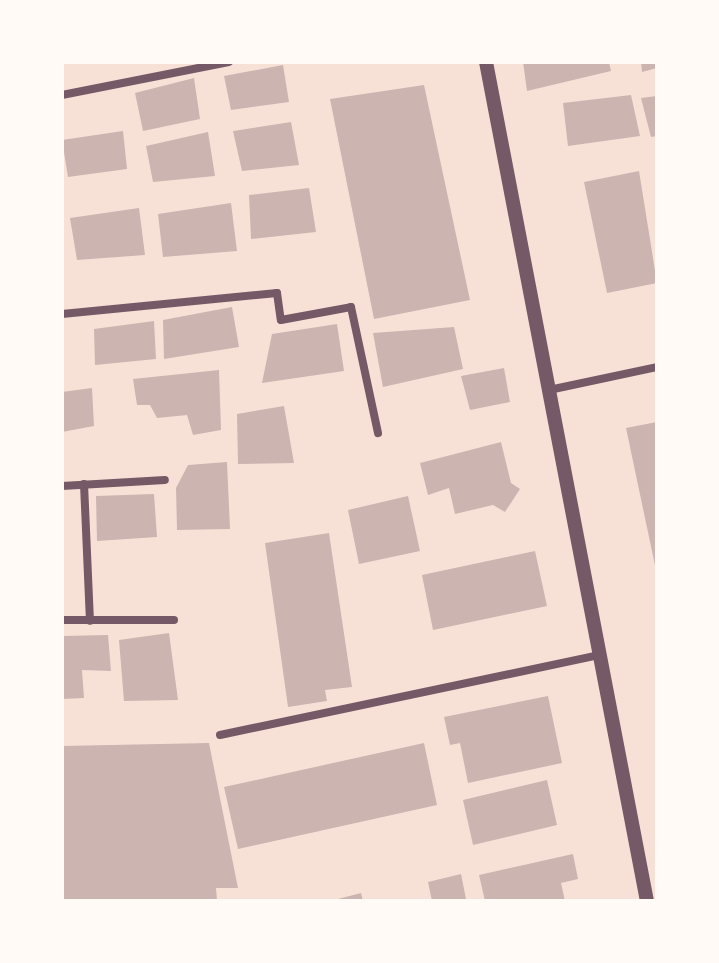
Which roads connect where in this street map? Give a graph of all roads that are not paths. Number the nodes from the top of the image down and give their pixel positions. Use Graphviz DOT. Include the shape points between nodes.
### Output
graph roads {
  1 [pos="229,62"];
  2 [pos="486,62"];
  3 [pos="184,66"];
  4 [pos="62,95"];
  5 [pos="62,314"];
  6 [pos="657,367"];
  7 [pos="549,390"];
  8 [pos="378,433"];
  9 [pos="165,480"];
  10 [pos="84,484"];
  11 [pos="62,486"];
  12 [pos="62,620"];
  13 [pos="174,620"];
  14 [pos="90,621"];
  15 [pos="599,655"];
  16 [pos="220,735"];
  17 [pos="647,901"];
  1 -- 3 [label="street"];
  2 -- 7 [label="street"];
  3 -- 4 [label="street"];
  5 -- 8 [label="street" via="277,293 281,320 351,307"];
  6 -- 7 [label="street"];
  7 -- 15 [label="street"];
  9 -- 10 [label="street"];
  10 -- 11 [label="street"];
  10 -- 14 [label="street"];
  12 -- 14 [label="street"];
  13 -- 14 [label="street"];
  15 -- 16 [label="street"];
  15 -- 17 [label="street"];
}
